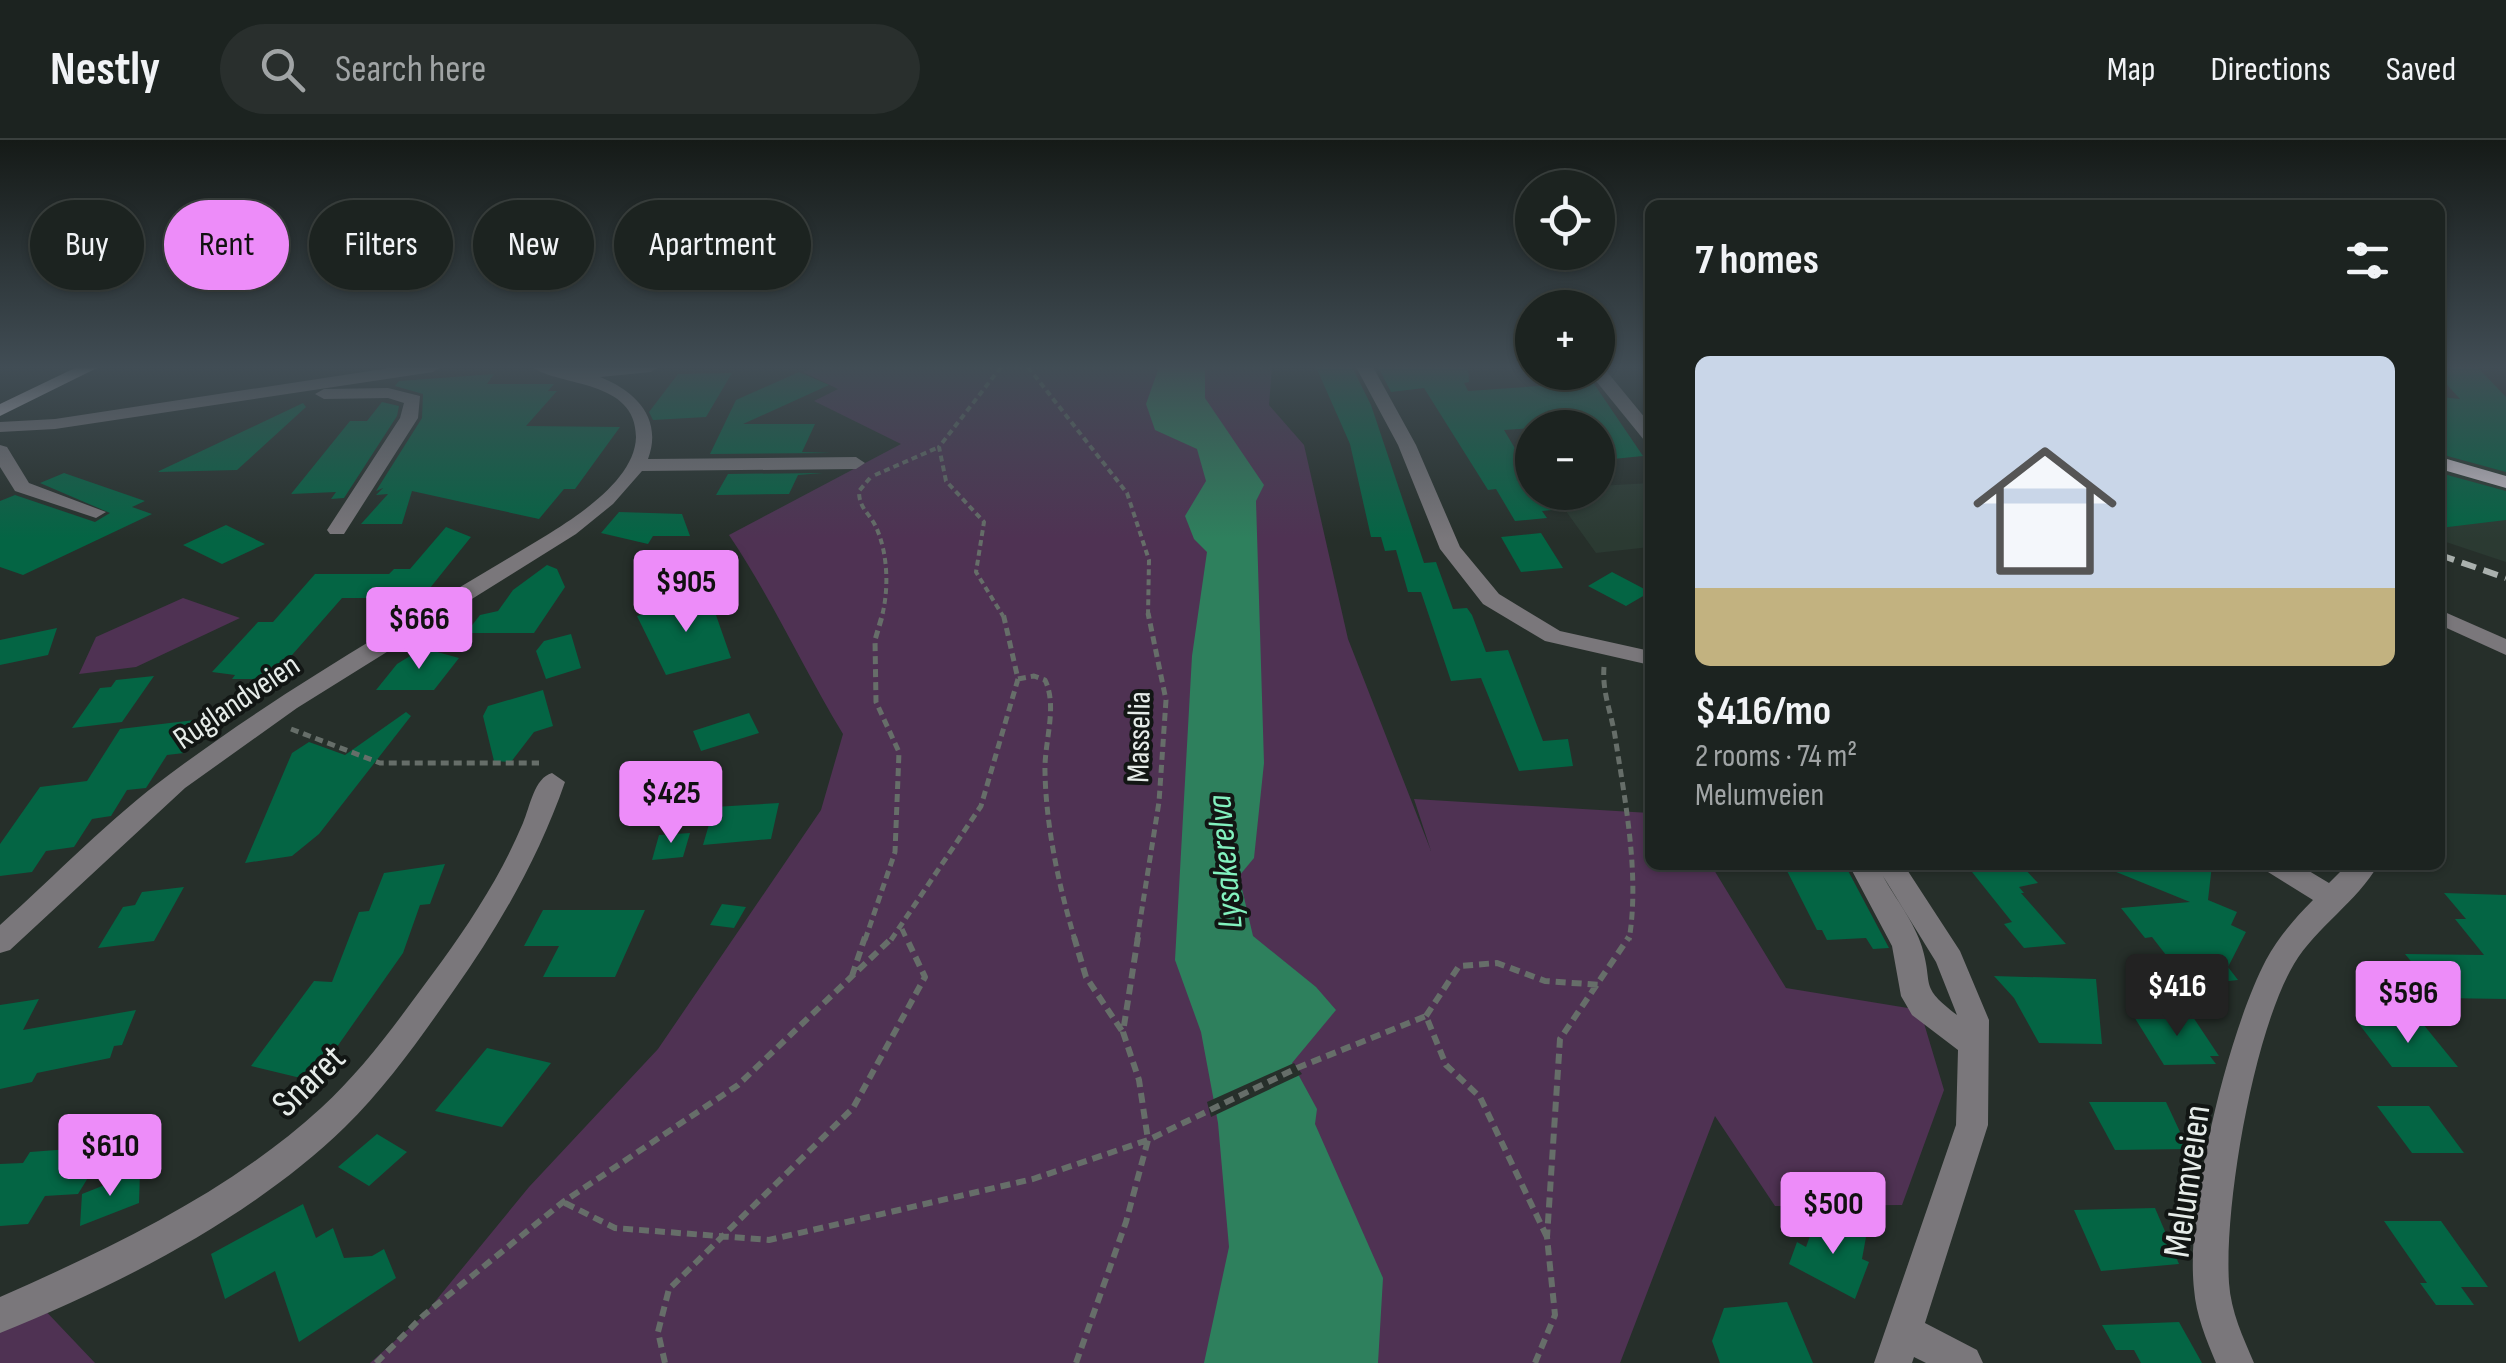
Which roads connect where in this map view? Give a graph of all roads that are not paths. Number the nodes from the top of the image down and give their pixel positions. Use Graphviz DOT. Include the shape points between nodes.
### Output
graph roads {
  1 [pos="405,424"];
  2 [pos="642,424"];
  3 [pos="1395,424"];
  4 [pos="0,451"];
  5 [pos="856,463"];
  6 [pos="2445,464"];
  7 [pos="636,466"];
  8 [pos="2506,482"];
  9 [pos="96,512"];
  10 [pos="336,530"];
  11 [pos="2445,619"];
  12 [pos="2506,648"];
  13 [pos="1615,653"];
  14 [pos="1645,657"];
  15 [pos="1645,671"];
  16 [pos="550,772"];
  17 [pos="1866,870"];
  18 [pos="1893,870"];
  19 [pos="2286,870"];
  20 [pos="2359,870"];
  21 [pos="2332,898"];
  22 [pos="0,942"];
  23 [pos="1974,1046"];
  24 [pos="0,1315"];
  25 [pos="1898,1347"];
  26 [pos="1964,1363"];
  27 [pos="2234,1363"];
  1 -- 10 [label="street"];
  2 -- 7 [label="street" via="646,436"];
  3 -- 13 [label="street" via="1450,549 1491,599 1552,636"];
  4 -- 9 [label="street" via="22,487"];
  5 -- 7 [label="street"];
  6 -- 8 [label="main road"];
  7 -- 22 [label="street, Ruglandveien" via="569,530 176,782"];
  11 -- 12 [label="street"];
  13 -- 14 [label="street"];
  13 -- 15 [label="street"];
  16 -- 24 [label="street, Snaret" via="539,822 477,936 371,1078 317,1133 236,1191 103,1269"];
  17 -- 23 [label="street" via="1907,946 1912,988 1922,1006"];
  18 -- 23 [label="street" via="1950,959 1974,1020"];
  19 -- 21 [label="street"];
  20 -- 21 [label="street, Melumveien"];
  21 -- 27 [label="street, Melumveien" via="2276,966 2233,1118 2214,1216 2211,1282"];
  23 -- 25 [label="street" via="1972,1125"];
  25 -- 26 [label="street"];
}
